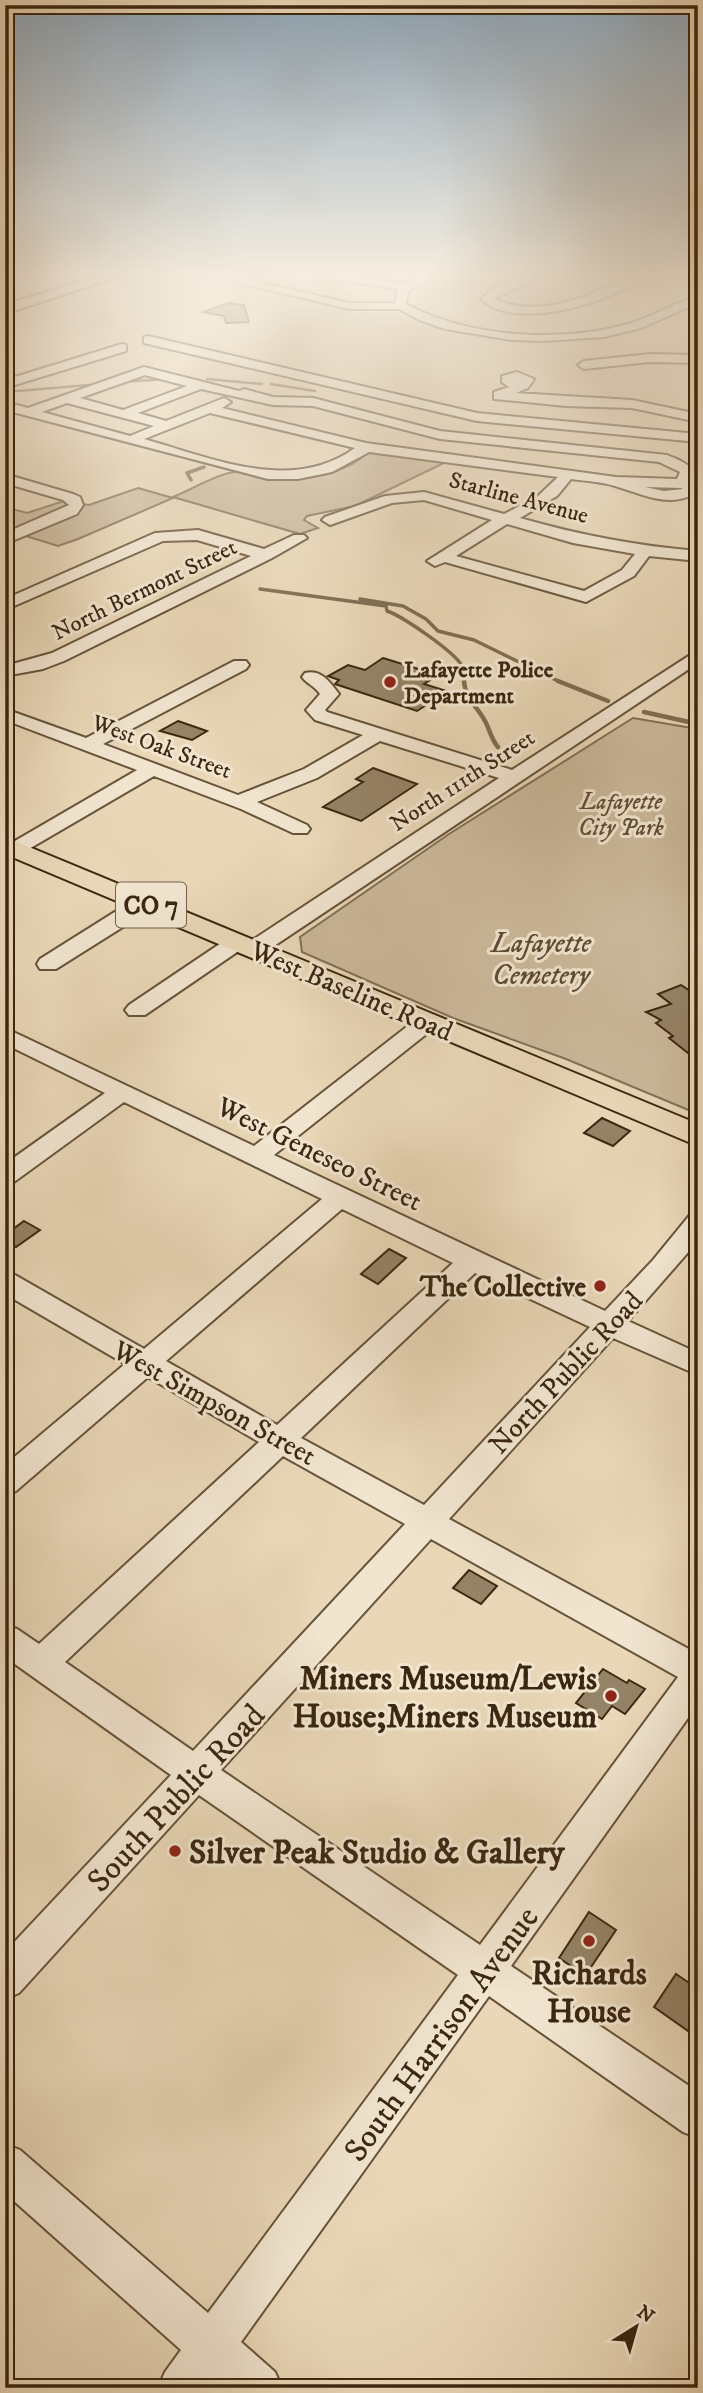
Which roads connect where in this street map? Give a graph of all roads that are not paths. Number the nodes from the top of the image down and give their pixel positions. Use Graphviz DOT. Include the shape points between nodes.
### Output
graph roads {
  1 [pos="99,387"];
  2 [pos="190,387"];
  3 [pos="208,387"];
  4 [pos="260,387"];
  5 [pos="345,387"];
  6 [pos="517,387"];
  7 [pos="292,390"];
  8 [pos="242,394"];
  9 [pos="499,395"];
  10 [pos="67,398"];
  11 [pos="268,399"];
  12 [pos="5,406"];
  13 [pos="207,408"];
  14 [pos="29,412"];
  15 [pos="124,414"];
  16 [pos="477,417"];
  17 [pos="697,419"];
  18 [pos="167,425"];
  19 [pos="698,438"];
  20 [pos="465,439"];
  21 [pos="131,440"];
  22 [pos="366,447"];
  23 [pos="454,459"];
  24 [pos="567,475"];
  25 [pos="5,478"];
  26 [pos="682,484"];
  27 [pos="503,519"];
  28 [pos="330,520"];
  29 [pos="299,538"];
  30 [pos="5,539"];
  31 [pos="645,551"];
  32 [pos="266,555"];
  33 [pos="698,556"];
  34 [pos="5,605"];
  35 [pos="698,655"];
  36 [pos="240,666"];
  37 [pos="5,671"];
  38 [pos="311,677"];
  39 [pos="5,714"];
  40 [pos="378,734"];
  41 [pos="88,745"];
  42 [pos="153,769"];
  43 [pos="515,777"];
  44 [pos="238,801"];
  45 [pos="300,829"];
  46 [pos="10,847"];
  47 [pos="145,903"];
  48 [pos="246,945"];
  49 [pos="48,964"];
  50 [pos="137,1010"];
  51 [pos="426,1023"];
  52 [pos="5,1035"];
  53 [pos="123,1092"];
  54 [pos="698,1136"];
  55 [pos="256,1157"];
  56 [pos="5,1175"];
  57 [pos="340,1197"];
  58 [pos="698,1222"];
  59 [pos="472,1261"];
  60 [pos="5,1282"];
  61 [pos="610,1323"];
  62 [pos="145,1363"];
  63 [pos="698,1365"];
  64 [pos="278,1439"];
  65 [pos="5,1483"];
  66 [pos="427,1519"];
  67 [pos="5,1639"];
  68 [pos="41,1663"];
  69 [pos="698,1671"];
  70 [pos="698,1677"];
  71 [pos="198,1774"];
  72 [pos="487,1970"];
  73 [pos="5,1980"];
  74 [pos="698,2117"];
  75 [pos="5,2165"];
  76 [pos="211,2346"];
  77 [pos="181,2388"];
  78 [pos="259,2388"];
  1 -- 10 [label="street"];
  2 -- 15 [label="street"];
  3 -- 8 [label="street"];
  4 -- 8 [label="street"];
  5 -- 16 [label="street"];
  6 -- 9 [label="street"];
  7 -- 11 [label="street"];
  8 -- 11 [label="street"];
  8 -- 13 [label="street"];
  9 -- 16 [label="street"];
  9 -- 17 [label="street" via="646,406"];
  10 -- 14 [label="street"];
  10 -- 15 [label="street"];
  11 -- 20 [label="street" via="313,402"];
  12 -- 14 [label="street"];
  13 -- 18 [label="street"];
  13 -- 22 [label="street"];
  14 -- 21 [label="street"];
  15 -- 18 [label="street"];
  16 -- 19 [label="street"];
  16 -- 20 [label="street"];
  18 -- 21 [label="street"];
  20 -- 23 [label="street"];
  20 -- 26 [label="street" via="662,458 687,472"];
  21 -- 22 [label="street" via="278,476 320,472"];
  22 -- 23 [label="street"];
  23 -- 24 [label="street"];
  24 -- 26 [label="street"];
  24 -- 27 [label="street" via="548,495"];
  25 -- 30 [label="street" via="68,496 76,505"];
  27 -- 28 [label="street, Starline Avenue" via="451,502 411,496"];
  27 -- 31 [label="street, Starline Avenue"];
  27 -- 31 [label="street" via="438,560 586,597 628,573"];
  29 -- 32 [label="street, North Bermont Street"];
  31 -- 33 [label="street, Starline Avenue"];
  32 -- 34 [label="street" via="198,535 160,536"];
  32 -- 37 [label="street, North Bermont Street" via="58,657"];
  35 -- 43 [label="street, North 111th Street"];
  36 -- 41 [label="street"];
  38 -- 40 [label="street" via="330,694 315,710 321,716"];
  39 -- 41 [label="street, West Oak Street"];
  40 -- 43 [label="street"];
  40 -- 44 [label="street" via="318,772"];
  41 -- 42 [label="street, West Oak Street"];
  42 -- 44 [label="street, West Oak Street"];
  42 -- 46 [label="street"];
  43 -- 48 [label="street, North 111th Street"];
  44 -- 45 [label="street, West Oak Street"];
  46 -- 47 [label="main road, West Baseline Road / CO 7"];
  47 -- 48 [label="main road, West Baseline Road / CO 7"];
  47 -- 49 [label="street"];
  48 -- 50 [label="street, North 111th Street"];
  48 -- 51 [label="main road, West Baseline Road / CO 7"];
  51 -- 54 [label="main road, West Baseline Road / CO 7"];
  51 -- 55 [label="street"];
  52 -- 53 [label="street, West Geneseo Street"];
  53 -- 55 [label="street, West Geneseo Street"];
  53 -- 56 [label="street"];
  55 -- 57 [label="street, West Geneseo Street"];
  57 -- 59 [label="street, West Geneseo Street"];
  57 -- 62 [label="street"];
  58 -- 61 [label="street, North Public Road"];
  59 -- 61 [label="street, West Geneseo Street"];
  59 -- 64 [label="street"];
  60 -- 62 [label="street, West Simpson Street"];
  61 -- 63 [label="street"];
  61 -- 66 [label="street, North Public Road"];
  62 -- 64 [label="street, West Simpson Street"];
  62 -- 65 [label="street"];
  64 -- 66 [label="street, West Simpson Street"];
  64 -- 68 [label="street"];
  66 -- 69 [label="street"];
  66 -- 71 [label="street, South Public Road"];
  67 -- 68 [label="street"];
  68 -- 71 [label="street"];
  70 -- 72 [label="street, South Harrison Avenue"];
  71 -- 72 [label="street"];
  71 -- 73 [label="street, South Public Road"];
  72 -- 74 [label="street"];
  72 -- 76 [label="street, South Harrison Avenue"];
  75 -- 76 [label="street"];
  76 -- 77 [label="street, South Harrison Avenue"];
  76 -- 78 [label="street"];
}
